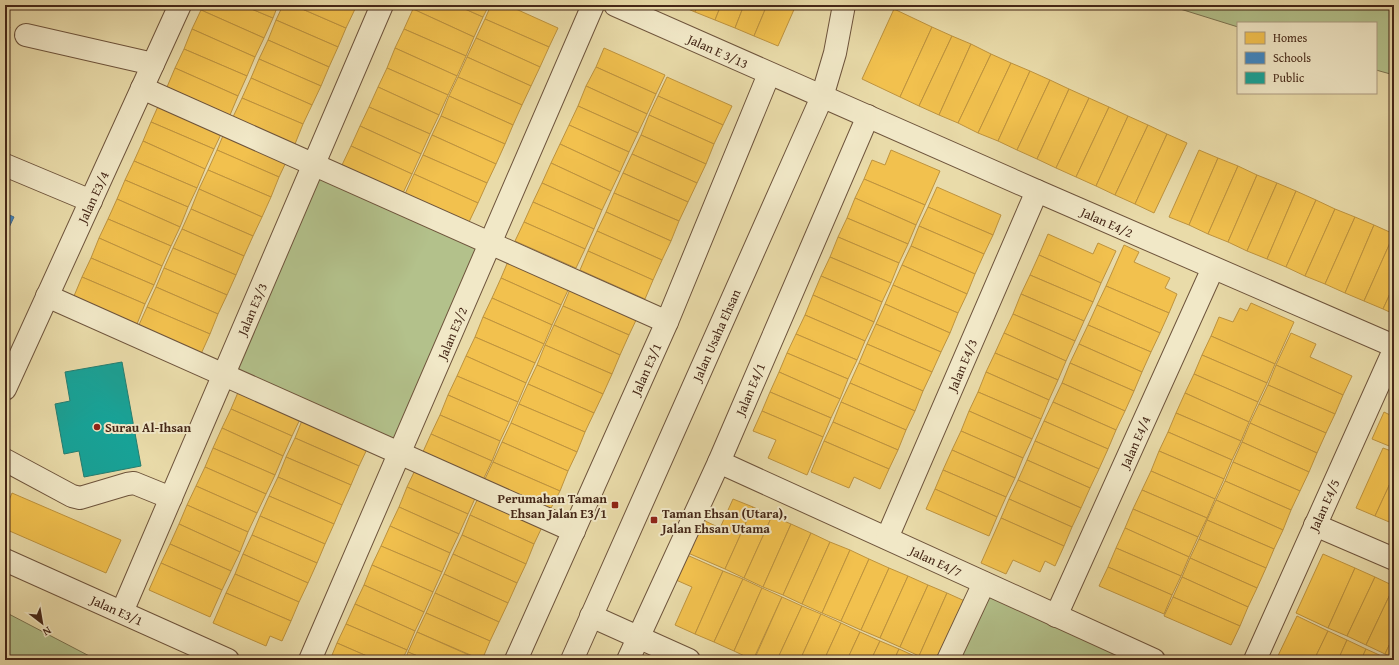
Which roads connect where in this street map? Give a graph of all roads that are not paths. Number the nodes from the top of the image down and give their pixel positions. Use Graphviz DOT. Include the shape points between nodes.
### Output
graph roads {
  1 [pos="180,5"];
  2 [pos="382,5"];
  3 [pos="593,5"];
  4 [pos="615,5"];
  5 [pos="844,5"];
  6 [pos="26,35"];
  7 [pos="153,64"];
  8 [pos="769,74"];
  9 [pos="142,88"];
  10 [pos="822,97"];
  11 [pos="868,116"];
  12 [pos="314,164"];
  13 [pos="5,165"];
  14 [pos="1037,191"];
  15 [pos="91,201"];
  16 [pos="490,243"];
  17 [pos="1213,268"];
  18 [pos="47,296"];
  19 [pos="667,322"];
  20 [pos="1394,346"];
  21 [pos="1394,350"];
  22 [pos="223,375"];
  23 [pos="5,389"];
  24 [pos="399,454"];
  25 [pos="5,460"];
  26 [pos="719,462"];
  27 [pos="171,498"];
  28 [pos="1316,525"];
  29 [pos="574,531"];
  30 [pos="887,538"];
  31 [pos="1394,559"];
  32 [pos="5,560"];
  33 [pos="984,583"];
  34 [pos="122,612"];
  35 [pos="591,616"];
  36 [pos="1056,616"];
  37 [pos="639,638"];
  38 [pos="228,660"];
  39 [pos="310,660"];
  40 [pos="516,660"];
  41 [pos="572,660"];
  42 [pos="628,660"];
  43 [pos="689,660"];
  44 [pos="948,660"];
  45 [pos="1154,660"];
  46 [pos="1255,660"];
  1 -- 7 [label="street, Jalan E3/4"];
  2 -- 12 [label="street, Jalan E3/3"];
  3 -- 16 [label="street, Jalan E3/2"];
  4 -- 8 [label="street, Jalan E 3/13"];
  5 -- 10 [label="street, Jalan Usaha Ehsan" via="835,53"];
  6 -- 7 [label="street"];
  7 -- 9 [label="street, Jalan E3/4"];
  8 -- 10 [label="street, Jalan E 3/13"];
  8 -- 19 [label="street, Jalan E3/1"];
  9 -- 12 [label="street"];
  9 -- 15 [label="street, Jalan E3/4"];
  10 -- 11 [label="street, Jalan E4/2"];
  10 -- 35 [label="street, Jalan Usaha Ehsan"];
  11 -- 14 [label="street, Jalan E4/2"];
  11 -- 26 [label="street, Jalan E4/1"];
  12 -- 16 [label="street"];
  12 -- 22 [label="street, Jalan E3/3"];
  13 -- 15 [label="street"];
  14 -- 17 [label="street, Jalan E4/2"];
  14 -- 30 [label="street, Jalan E4/3"];
  15 -- 18 [label="street, Jalan E3/4"];
  16 -- 19 [label="street"];
  16 -- 24 [label="street, Jalan E3/2"];
  17 -- 20 [label="street, Jalan E4/2"];
  17 -- 36 [label="street, Jalan E4/4"];
  18 -- 22 [label="street"];
  18 -- 23 [label="street, Jalan E3/4"];
  19 -- 29 [label="street, Jalan E3/1"];
  21 -- 28 [label="street, Jalan E4/5"];
  22 -- 24 [label="street"];
  22 -- 27 [label="street, Jalan E3/3"];
  24 -- 29 [label="street"];
  24 -- 39 [label="street, Jalan E3/2"];
  25 -- 27 [label="street" via="80,498 134,483"];
  26 -- 30 [label="street, Jalan E4/7"];
  26 -- 37 [label="street, Jalan E4/1"];
  27 -- 34 [label="street, Jalan E3/3"];
  28 -- 31 [label="street"];
  28 -- 46 [label="street, Jalan E4/5"];
  29 -- 40 [label="street, Jalan E3/1"];
  30 -- 33 [label="street, Jalan E4/7"];
  32 -- 34 [label="street, Jalan E3/1"];
  33 -- 36 [label="street, Jalan E4/7"];
  33 -- 44 [label="street"];
  34 -- 38 [label="street, Jalan E3/1"];
  35 -- 37 [label="street"];
  35 -- 41 [label="street, Jalan Usaha Ehsan"];
  36 -- 45 [label="street, Jalan E4/7"];
  37 -- 42 [label="street, Jalan E4/1"];
  37 -- 43 [label="street"];
}
